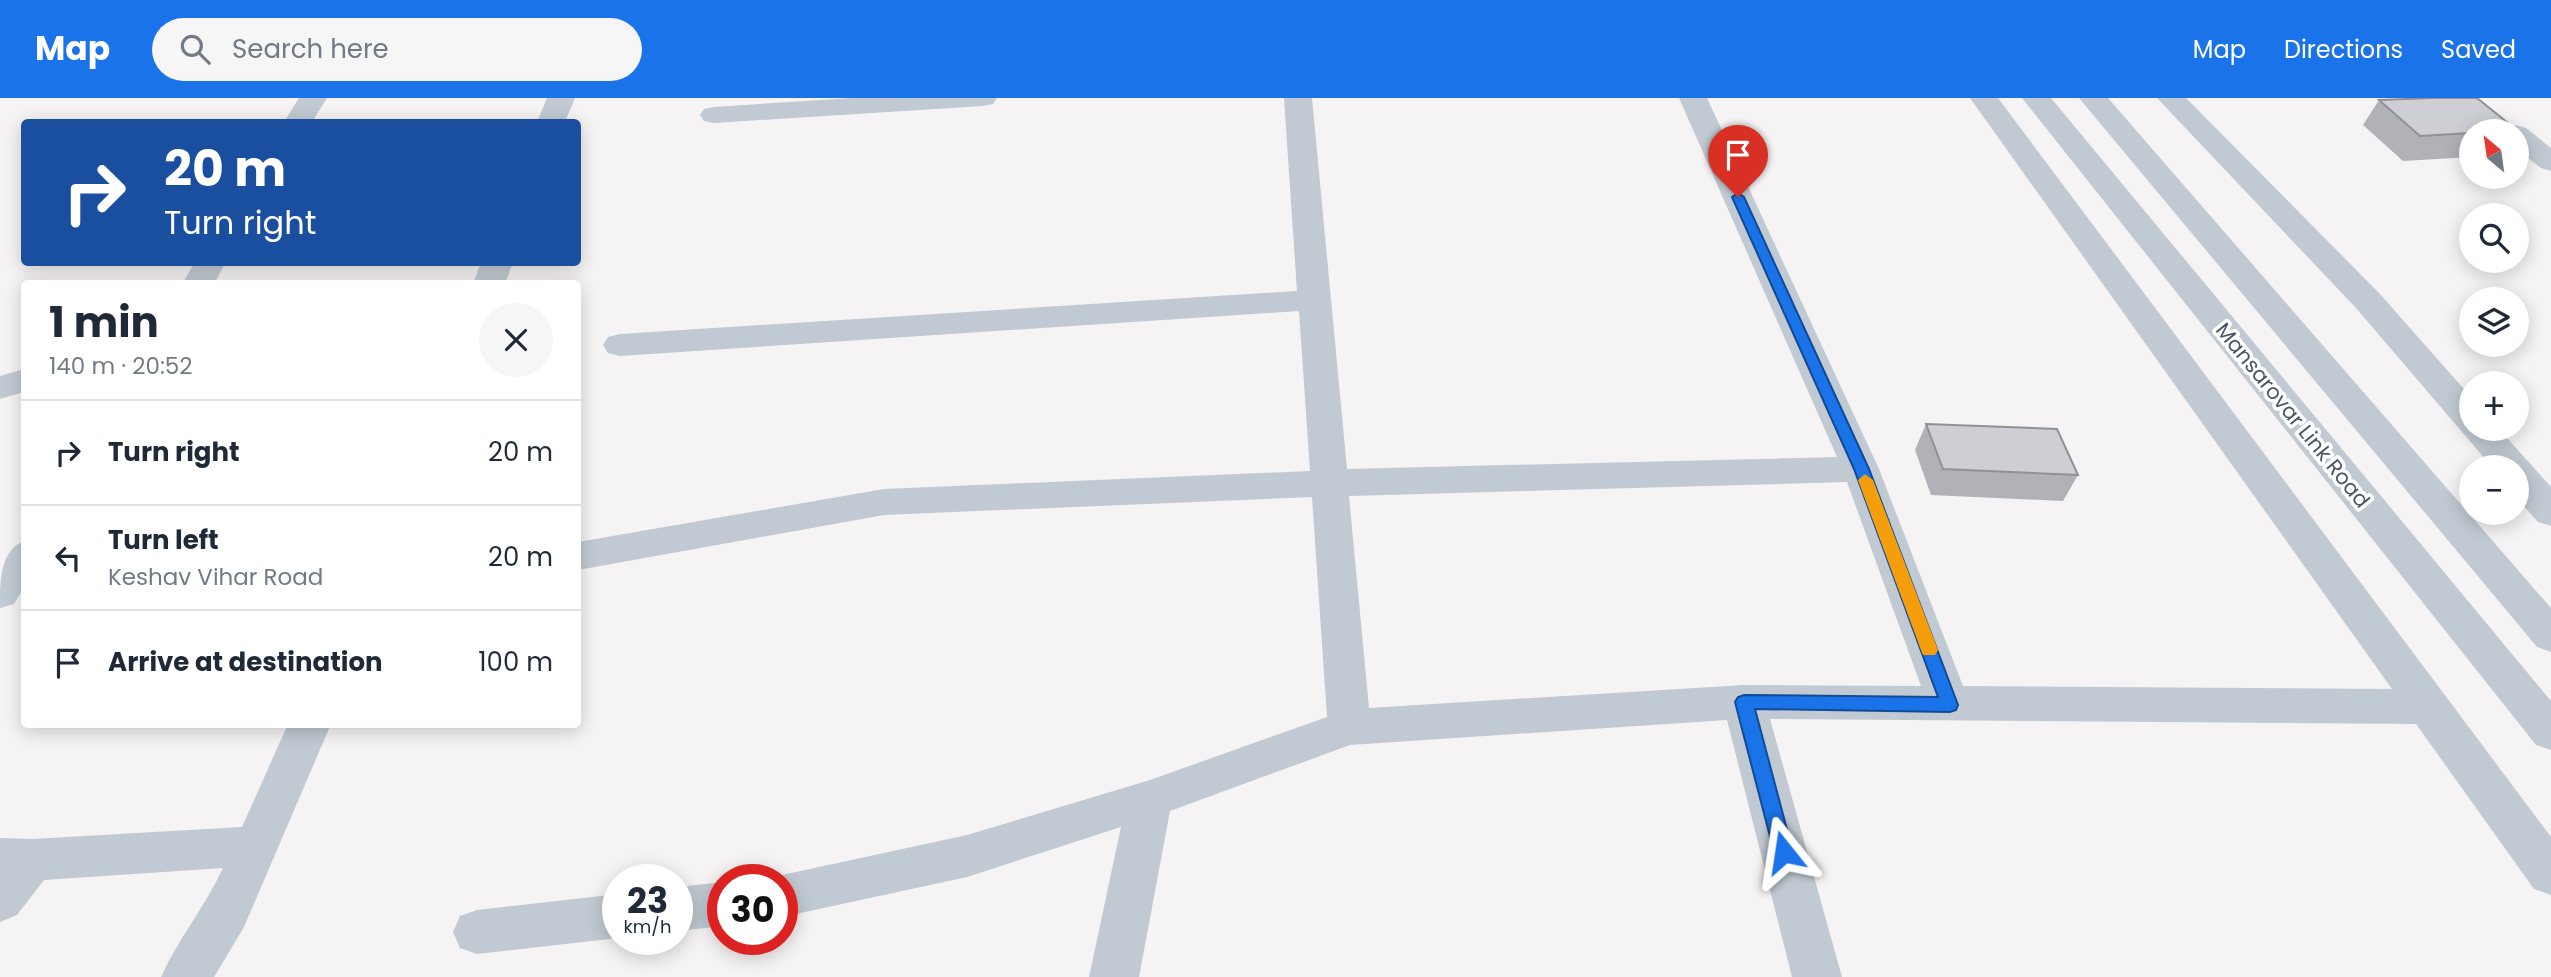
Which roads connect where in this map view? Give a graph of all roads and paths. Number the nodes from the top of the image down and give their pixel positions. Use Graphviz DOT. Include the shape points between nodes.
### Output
graph roads {
  1 [pos="313,98"];
  2 [pos="561,98"];
  3 [pos="983,98"];
  4 [pos="1298,98"];
  5 [pos="1693,98"];
  6 [pos="1983,98"];
  7 [pos="2036,98"];
  8 [pos="2093,98"];
  9 [pos="2171,98"];
  10 [pos="714,115"];
  11 [pos="300,119"];
  12 [pos="552,119"];
  13 [pos="2529,144"];
  14 [pos="2551,162"];
  15 [pos="1313,300"];
  16 [pos="620,345"];
  17 [pos="21,381"];
  18 [pos="0,388"];
  19 [pos="2459,406"];
  20 [pos="2489,441"];
  21 [pos="2502,455"];
  22 [pos="1861,469"];
  23 [pos="1327,483"];
  24 [pos="2529,487"];
  25 [pos="2551,512"];
  26 [pos="581,555"];
  27 [pos="21,560"];
  28 [pos="0,593"];
  29 [pos="2551,636"];
  30 [pos="1744,702"];
  31 [pos="1950,705"];
  32 [pos="2426,707"];
  33 [pos="1349,727"];
  34 [pos="308,728"];
  35 [pos="2551,732"];
  36 [pos="1150,799"];
  37 [pos="256,846"];
  38 [pos="16,860"];
  39 [pos="2551,874"];
  40 [pos="798,893"];
  41 [pos="0,900"];
  42 [pos="602,918"];
  43 [pos="478,932"];
  44 [pos="186,977"];
  45 [pos="1114,977"];
  46 [pos="1817,977"];
  1 -- 11 [label="street"];
  2 -- 12 [label="street"];
  3 -- 10 [label="street"];
  4 -- 15 [label="street"];
  5 -- 22 [label="street"];
  6 -- 32 [label="street"];
  7 -- 35 [label="street, Mansarovar Link Road"];
  8 -- 29 [label="street"];
  9 -- 19 [label="street" via="2368,300"];
  13 -- 14 [label="street"];
  15 -- 16 [label="street"];
  15 -- 23 [label="street"];
  17 -- 18 [label="street"];
  20 -- 21 [label="street"];
  22 -- 23 [label="street"];
  22 -- 31 [label="street"];
  23 -- 26 [label="street" via="884,502"];
  23 -- 33 [label="street"];
  24 -- 25 [label="street"];
  27 -- 28 [label="street"];
  30 -- 31 [label="street"];
  30 -- 33 [label="street"];
  30 -- 46 [label="street"];
  31 -- 32 [label="street"];
  32 -- 39 [label="street"];
  33 -- 36 [label="street"];
  34 -- 37 [label="street"];
  36 -- 40 [label="street" via="967,856"];
  36 -- 45 [label="street"];
  37 -- 38 [label="street"];
  37 -- 44 [label="street" via="227,912"];
  38 -- 41 [label="street"];
  42 -- 43 [label="street"];
}
